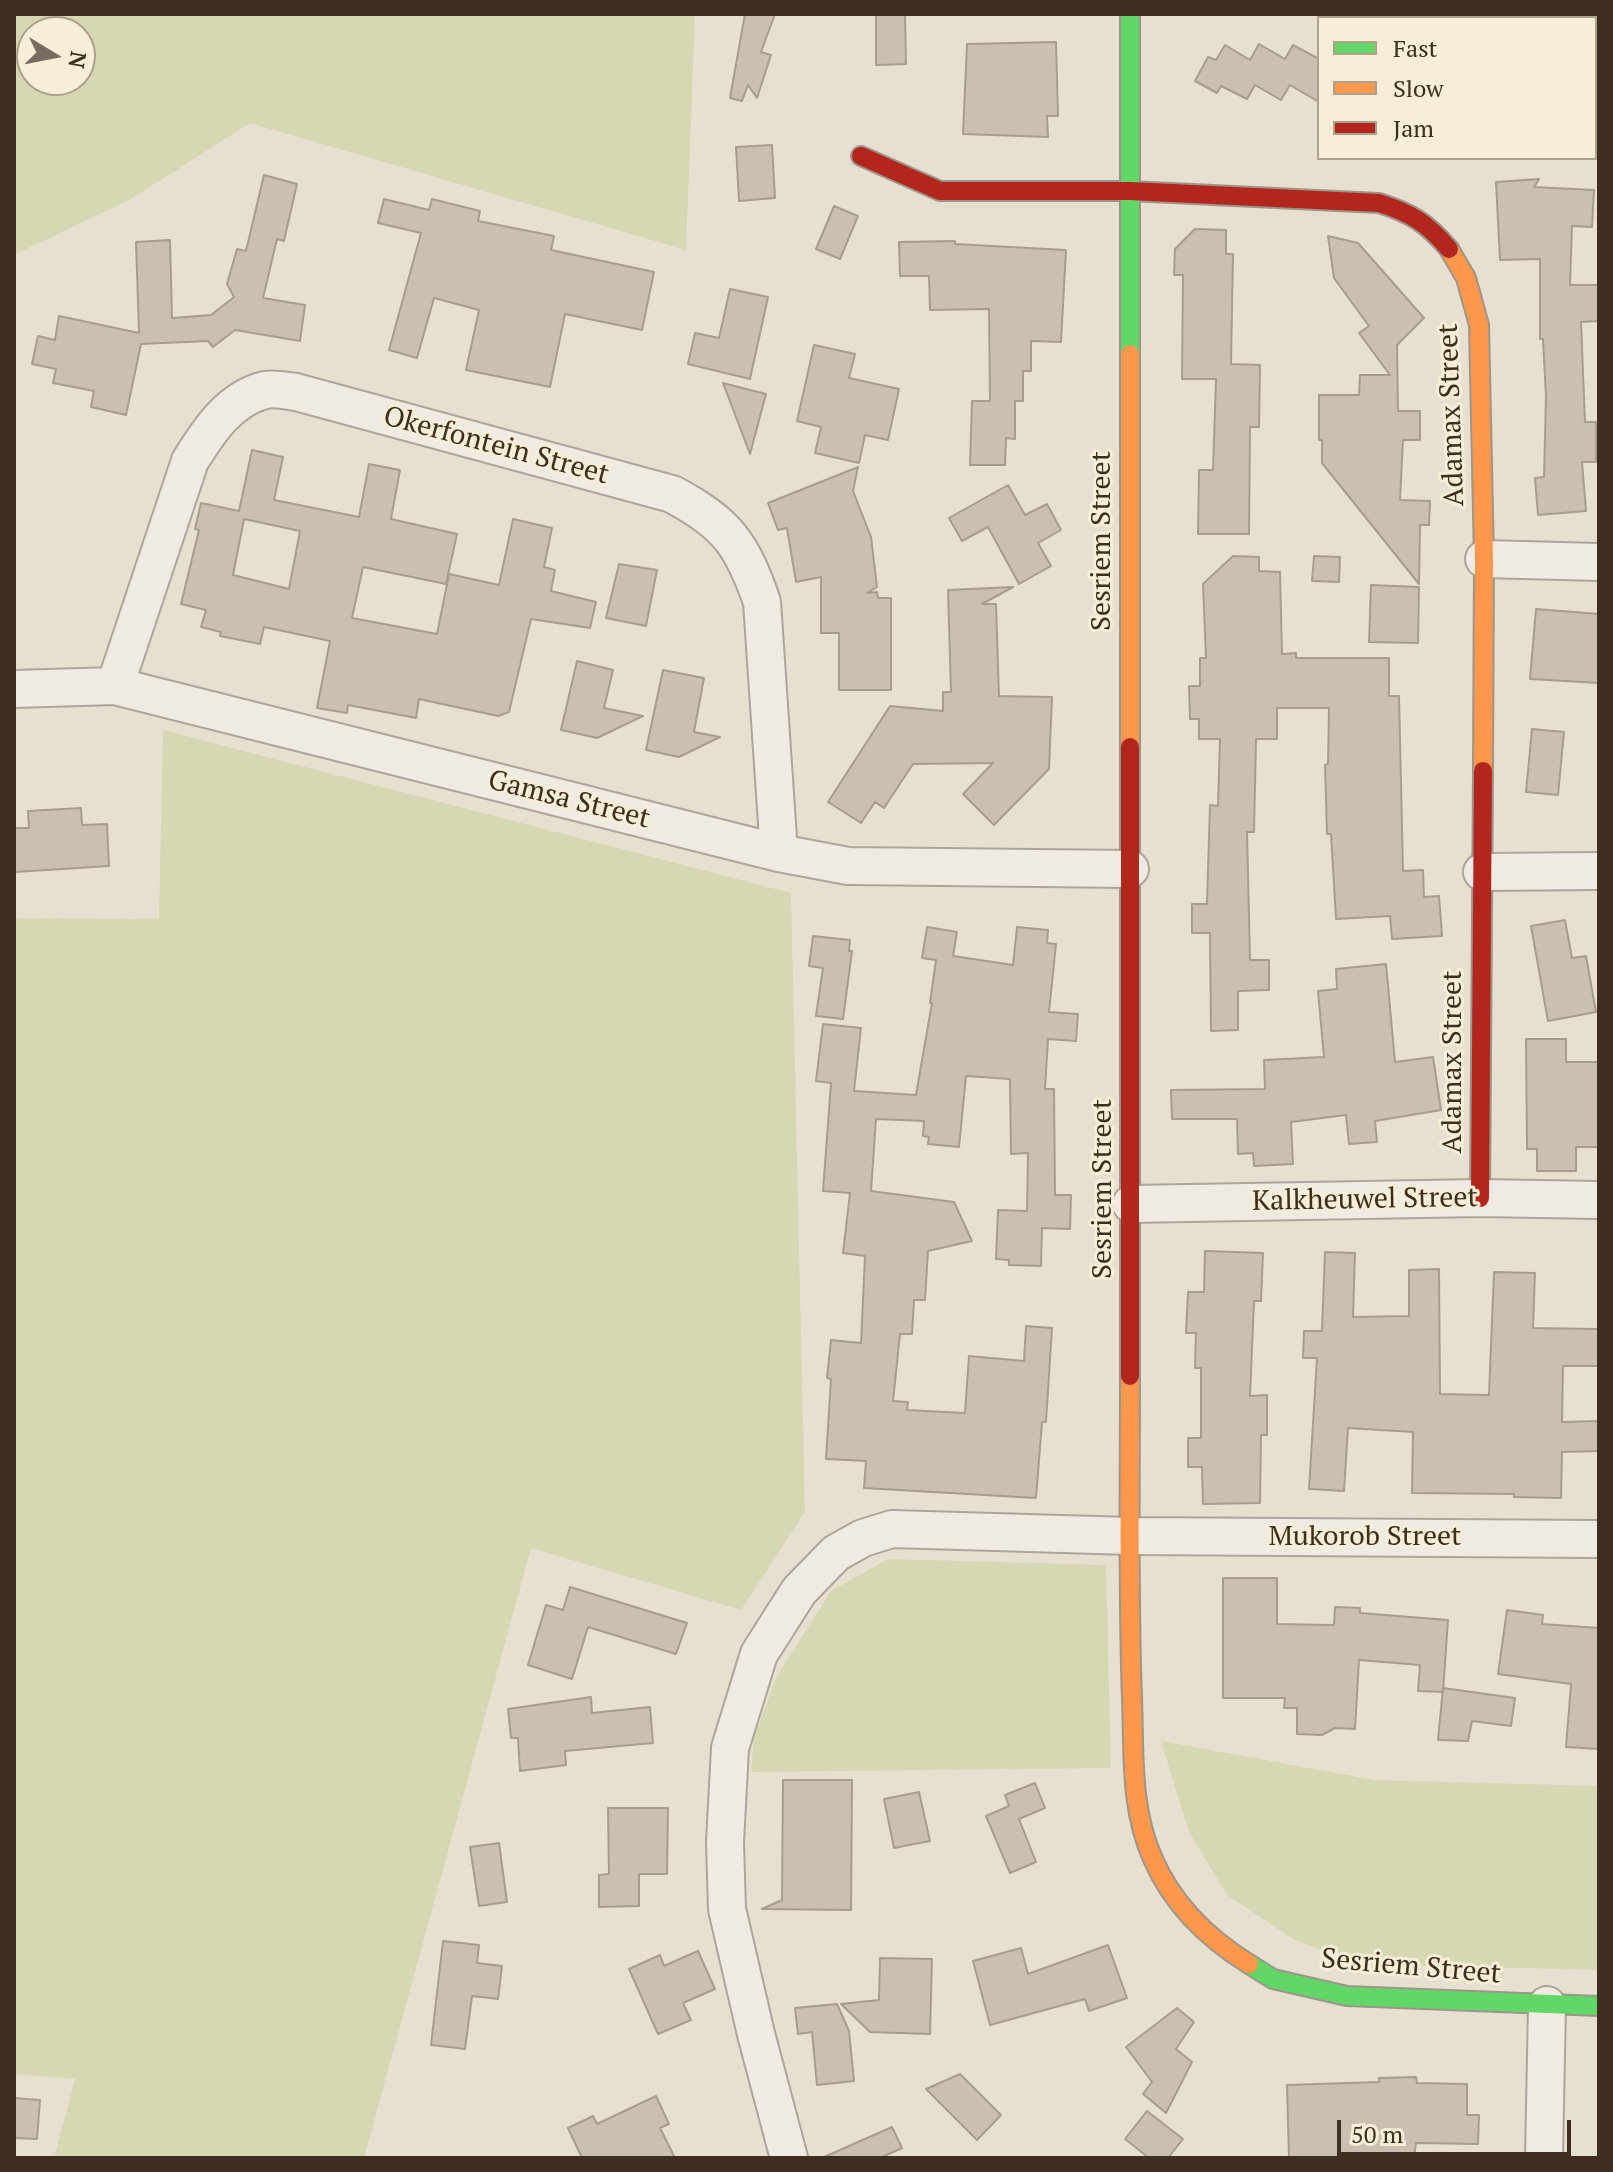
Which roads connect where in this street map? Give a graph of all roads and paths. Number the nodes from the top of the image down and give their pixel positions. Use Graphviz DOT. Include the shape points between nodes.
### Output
graph roads {
  1 [pos="1130,14"];
  2 [pos="1526,14"];
  3 [pos="1436,16"];
  4 [pos="861,156"];
  5 [pos="1130,191"];
  6 [pos="1484,559"];
  7 [pos="1599,562"];
  8 [pos="115,686"];
  9 [pos="14,689"];
  10 [pos="779,853"];
  11 [pos="1130,869"];
  12 [pos="1599,871"];
  13 [pos="1482,872"];
  14 [pos="1480,1198"];
  15 [pos="1599,1200"];
  16 [pos="1131,1204"];
  17 [pos="1131,1536"];
  18 [pos="1599,1539"];
  19 [pos="1547,2005"];
  20 [pos="1599,2006"];
  21 [pos="789,2158"];
  22 [pos="1544,2158"];
  1 -- 5 [label="street, Sesriem Street"];
  2 -- 3 [label="street"];
  4 -- 5 [label="street, Adamax Street" via="940,191"];
  5 -- 6 [label="street, Adamax Street" via="1379,203 1412,214 1440,237 1476,301"];
  5 -- 11 [label="street, Sesriem Street"];
  6 -- 7 [label="street"];
  6 -- 13 [label="street, Adamax Street"];
  8 -- 9 [label="street, Gamsa Street"];
  8 -- 10 [label="street, Gamsa Street"];
  8 -- 10 [label="street, Okerfontein Street" via="190,461 209,429 236,403 267,389 296,392 672,494 702,510 733,537 762,602"];
  10 -- 11 [label="street, Gamsa Street" via="848,866"];
  11 -- 16 [label="street, Sesriem Street"];
  12 -- 13 [label="street"];
  13 -- 14 [label="street, Adamax Street"];
  14 -- 15 [label="street, Kalkheuwel Street"];
  14 -- 16 [label="street, Kalkheuwel Street"];
  16 -- 17 [label="street, Sesriem Street"];
  17 -- 18 [label="street, Mukorob Street"];
  17 -- 19 [label="street, Sesriem Street" via="1135,1795 1152,1858 1183,1911 1223,1948 1273,1979 1347,1996"];
  17 -- 21 [label="street, Mukorob Street" via="892,1529 877,1533 836,1553 799,1591 759,1654 730,1748 727,1909"];
  19 -- 20 [label="street, Sesriem Street"];
  19 -- 22 [label="street"];
}
